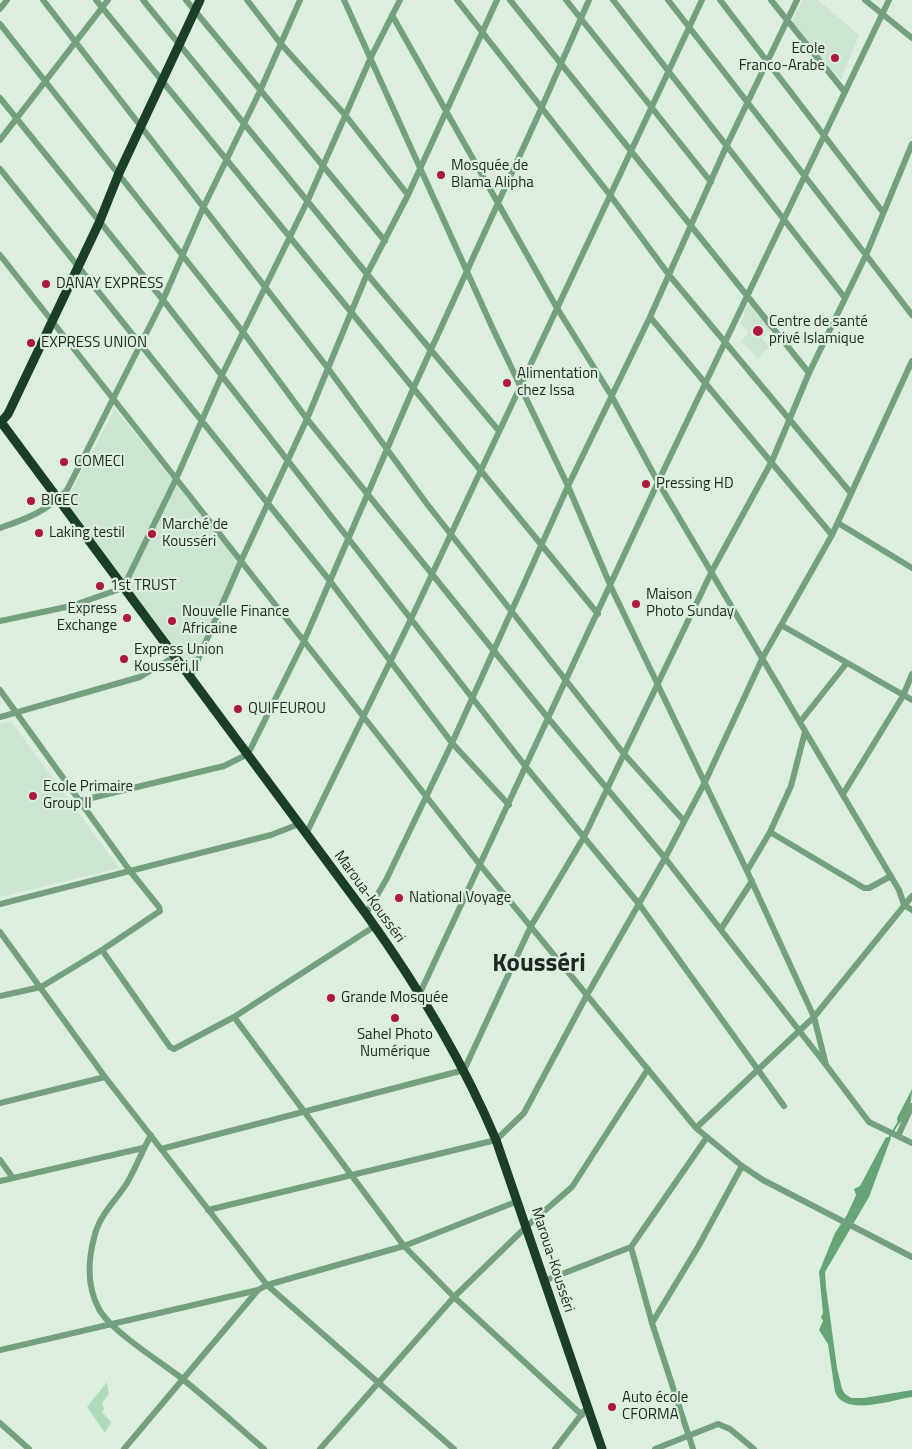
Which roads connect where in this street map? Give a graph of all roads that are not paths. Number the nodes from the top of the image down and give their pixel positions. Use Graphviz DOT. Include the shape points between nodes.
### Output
graph roads {
  1 [pos="7,0"];
  2 [pos="43,0"];
  3 [pos="96,0"];
  4 [pos="108,0"];
  5 [pos="143,0"];
  6 [pos="186,0"];
  7 [pos="200,0"];
  8 [pos="247,0"];
  9 [pos="300,0"];
  10 [pos="344,0"];
  11 [pos="400,0"];
  12 [pos="457,0"];
  13 [pos="497,0"];
  14 [pos="510,0"];
  15 [pos="566,0"];
  16 [pos="589,0"];
  17 [pos="613,0"];
  18 [pos="668,0"];
  19 [pos="702,0"];
  20 [pos="720,0"];
  21 [pos="771,0"];
  22 [pos="797,0"];
  23 [pos="865,0"];
  24 [pos="889,0"];
  25 [pos="102,8"];
  26 [pos="0,9"];
  27 [pos="195,11"];
  28 [pos="882,14"];
  29 [pos="392,15"];
  30 [pos="581,18"];
  31 [pos="787,20"];
  32 [pos="0,24"];
  33 [pos="689,27"];
  34 [pos="482,32"];
  35 [pos="912,38"];
  36 [pos="76,42"];
  37 [pos="281,44"];
  38 [pos="180,45"];
  39 [pos="371,57"];
  40 [pos="767,62"];
  41 [pos="561,63"];
  42 [pos="668,70"];
  43 [pos="46,80"];
  44 [pos="162,81"];
  45 [pos="260,91"];
  46 [pos="844,91"];
  47 [pos="0,98"];
  48 [pos="748,104"];
  49 [pos="652,106"];
  50 [pos="542,109"];
  51 [pos="446,110"];
  52 [pos="346,116"];
  53 [pos="17,118"];
  54 [pos="243,123"];
  55 [pos="140,126"];
  56 [pos="824,135"];
  57 [pos="0,140"];
  58 [pos="912,144"];
  59 [pos="726,147"];
  60 [pos="632,151"];
  61 [pos="225,158"];
  62 [pos="322,165"];
  63 [pos="0,169"];
  64 [pos="420,169"];
  65 [pos="119,173"];
  66 [pos="805,178"];
  67 [pos="712,182"];
  68 [pos="408,195"];
  69 [pos="610,195"];
  70 [pos="308,200"];
  71 [pos="498,202"];
  72 [pos="203,208"];
  73 [pos="882,211"];
  74 [pos="784,220"];
  75 [pos="99,224"];
  76 [pos="691,227"];
  77 [pos="289,238"];
  78 [pos="385,241"];
  79 [pos="0,255"];
  80 [pos="866,255"];
  81 [pos="183,256"];
  82 [pos="78,268"];
  83 [pos="467,272"];
  84 [pos="367,274"];
  85 [pos="668,275"];
  86 [pos="264,288"];
  87 [pos="747,297"];
  88 [pos="845,298"];
  89 [pos="163,300"];
  90 [pos="557,308"];
  91 [pos="352,314"];
  92 [pos="912,315"];
  93 [pos="650,317"];
  94 [pos="52,322"];
  95 [pos="243,332"];
  96 [pos="725,342"];
  97 [pos="140,344"];
  98 [pos="432,348"];
  99 [pos="912,361"];
  100 [pos="328,367"];
  101 [pos="809,373"];
  102 [pos="222,377"];
  103 [pos="707,382"];
  104 [pos="520,384"];
  105 [pos="413,388"];
  106 [pos="611,395"];
  107 [pos="113,399"];
  108 [pos="307,419"];
  109 [pos="0,422"];
  110 [pos="200,422"];
  111 [pos="790,422"];
  112 [pos="499,431"];
  113 [pos="388,448"];
  114 [pos="772,461"];
  115 [pos="287,462"];
  116 [pos="481,471"];
  117 [pos="176,479"];
  118 [pos="658,482"];
  119 [pos="568,486"];
  120 [pos="850,492"];
  121 [pos="369,495"];
  122 [pos="58,499"];
  123 [pos="267,505"];
  124 [pos="838,523"];
  125 [pos="0,528"];
  126 [pos="451,533"];
  127 [pos="832,535"];
  128 [pos="349,540"];
  129 [pos="542,545"];
  130 [pos="241,561"];
  131 [pos="912,568"];
  132 [pos="712,571"];
  133 [pos="432,572"];
  134 [pos="330,581"];
  135 [pos="611,587"];
  136 [pos="123,588"];
  137 [pos="512,610"];
  138 [pos="598,614"];
  139 [pos="411,619"];
  140 [pos="0,621"];
  141 [pos="781,625"];
  142 [pos="304,641"];
  143 [pos="493,650"];
  144 [pos="174,657"];
  145 [pos="763,657"];
  146 [pos="390,662"];
  147 [pos="846,664"];
  148 [pos="912,674"];
  149 [pos="190,678"];
  150 [pos="566,680"];
  151 [pos="657,687"];
  152 [pos="0,690"];
  153 [pos="903,696"];
  154 [pos="471,698"];
  155 [pos="912,700"];
  156 [pos="17,712"];
  157 [pos="0,716"];
  158 [pos="364,717"];
  159 [pos="548,718"];
  160 [pos="800,722"];
  161 [pos="806,732"];
  162 [pos="452,743"];
  163 [pos="248,754"];
  164 [pos="624,754"];
  165 [pos="526,767"];
  166 [pos="705,782"];
  167 [pos="606,789"];
  168 [pos="843,794"];
  169 [pos="426,796"];
  170 [pos="79,800"];
  171 [pos="509,805"];
  172 [pos="684,821"];
  173 [pos="299,824"];
  174 [pos="770,832"];
  175 [pos="306,834"];
  176 [pos="584,837"];
  177 [pos="665,858"];
  178 [pos="481,866"];
  179 [pos="130,871"];
  180 [pos="748,871"];
  181 [pos="891,876"];
  182 [pos="752,881"];
  183 [pos="912,896"];
  184 [pos="0,904"];
  185 [pos="639,904"];
  186 [pos="904,905"];
  187 [pos="912,910"];
  188 [pos="366,914"];
  189 [pos="375,926"];
  190 [pos="531,926"];
  191 [pos="721,929"];
  192 [pos="0,932"];
  193 [pos="102,950"];
  194 [pos="41,987"];
  195 [pos="420,993"];
  196 [pos="587,995"];
  197 [pos="0,996"];
  198 [pos="234,1017"];
  199 [pos="814,1017"];
  200 [pos="800,1031"];
  201 [pos="826,1065"];
  202 [pos="648,1069"];
  203 [pos="464,1070"];
  204 [pos="758,1070"];
  205 [pos="105,1076"];
  206 [pos="0,1103"];
  207 [pos="784,1106"];
  208 [pos="912,1106"];
  209 [pos="303,1111"];
  210 [pos="696,1128"];
  211 [pos="151,1135"];
  212 [pos="897,1135"];
  213 [pos="707,1136"];
  214 [pos="496,1140"];
  215 [pos="912,1143"];
  216 [pos="143,1148"];
  217 [pos="161,1149"];
  218 [pos="0,1160"];
  219 [pos="742,1166"];
  220 [pos="351,1176"];
  221 [pos="13,1178"];
  222 [pos="0,1181"];
  223 [pos="518,1201"];
  224 [pos="208,1210"];
  225 [pos="527,1226"];
  226 [pos="404,1246"];
  227 [pos="631,1247"];
  228 [pos="912,1257"];
  229 [pos="544,1281"];
  230 [pos="267,1285"];
  231 [pos="258,1290"];
  232 [pos="454,1297"];
  233 [pos="652,1323"];
  234 [pos="113,1325"];
  235 [pos="0,1350"];
  236 [pos="184,1380"];
  237 [pos="378,1382"];
  238 [pos="588,1406"];
  239 [pos="582,1415"];
  240 [pos="0,1423"];
  241 [pos="689,1435"];
  242 [pos="754,1448"];
  243 [pos="30,1449"];
  244 [pos="124,1449"];
  245 [pos="264,1449"];
  246 [pos="320,1449"];
  247 [pos="454,1449"];
  248 [pos="556,1449"];
  249 [pos="602,1449"];
  250 [pos="655,1449"];
  251 [pos="693,1449"];
  1 -- 26 [label="street"];
  2 -- 36 [label="street"];
  3 -- 25 [label="street"];
  4 -- 25 [label="street"];
  5 -- 38 [label="street"];
  6 -- 27 [label="street"];
  7 -- 27 [label="highway"];
  8 -- 37 [label="street"];
  9 -- 37 [label="street"];
  10 -- 39 [label="street"];
  11 -- 29 [label="street"];
  12 -- 34 [label="street"];
  13 -- 34 [label="street"];
  14 -- 41 [label="street"];
  15 -- 30 [label="street"];
  16 -- 30 [label="street"];
  17 -- 42 [label="street"];
  18 -- 33 [label="street"];
  19 -- 33 [label="street"];
  20 -- 40 [label="street"];
  21 -- 31 [label="street"];
  22 -- 31 [label="street"];
  23 -- 28 [label="street"];
  24 -- 28 [label="street"];
  25 -- 36 [label="street"];
  25 -- 44 [label="street"];
  27 -- 38 [label="highway"];
  27 -- 45 [label="street"];
  28 -- 35 [label="street"];
  28 -- 46 [label="street"];
  29 -- 39 [label="street"];
  29 -- 51 [label="street"];
  30 -- 41 [label="street"];
  30 -- 49 [label="street"];
  31 -- 40 [label="street"];
  31 -- 46 [label="street"];
  32 -- 43 [label="street"];
  33 -- 42 [label="street"];
  33 -- 48 [label="street"];
  34 -- 50 [label="street"];
  34 -- 51 [label="street"];
  36 -- 43 [label="street"];
  36 -- 55 [label="street"];
  37 -- 45 [label="street"];
  37 -- 52 [label="street"];
  38 -- 44 [label="highway"];
  38 -- 54 [label="street"];
  39 -- 52 [label="street"];
  39 -- 64 [label="street"];
  40 -- 48 [label="street"];
  40 -- 56 [label="street"];
  41 -- 50 [label="street"];
  41 -- 60 [label="street"];
  42 -- 49 [label="street"];
  42 -- 59 [label="street"];
  43 -- 53 [label="street"];
  43 -- 65 [label="street"];
  44 -- 55 [label="highway"];
  44 -- 61 [label="street"];
  45 -- 54 [label="street"];
  45 -- 62 [label="street"];
  46 -- 56 [label="street"];
  47 -- 53 [label="street"];
  48 -- 59 [label="street"];
  48 -- 66 [label="street"];
  49 -- 60 [label="street"];
  49 -- 67 [label="street"];
  50 -- 69 [label="street"];
  50 -- 71 [label="street"];
  51 -- 64 [label="street"];
  51 -- 71 [label="street"];
  52 -- 62 [label="street"];
  52 -- 68 [label="street"];
  53 -- 57 [label="street"];
  53 -- 75 [label="street"];
  54 -- 61 [label="street"];
  54 -- 70 [label="street"];
  55 -- 65 [label="highway"];
  55 -- 72 [label="street"];
  56 -- 66 [label="street"];
  56 -- 73 [label="street"];
  58 -- 73 [label="street"];
  59 -- 67 [label="street"];
  59 -- 74 [label="street"];
  60 -- 69 [label="street"];
  60 -- 76 [label="street"];
  61 -- 72 [label="street"];
  61 -- 77 [label="street"];
  62 -- 70 [label="street"];
  62 -- 78 [label="street"];
  63 -- 82 [label="street"];
  64 -- 68 [label="street"];
  64 -- 83 [label="street"];
  65 -- 75 [label="highway"];
  65 -- 81 [label="street"];
  66 -- 74 [label="street"];
  66 -- 80 [label="street"];
  67 -- 76 [label="street"];
  68 -- 78 [label="street"];
  69 -- 85 [label="street"];
  69 -- 90 [label="street"];
  70 -- 77 [label="street"];
  70 -- 84 [label="street"];
  71 -- 83 [label="street"];
  71 -- 90 [label="street"];
  72 -- 81 [label="street"];
  72 -- 86 [label="street"];
  73 -- 80 [label="street"];
  74 -- 87 [label="street"];
  74 -- 88 [label="street"];
  75 -- 82 [label="highway"];
  75 -- 89 [label="street"];
  76 -- 85 [label="street"];
  76 -- 87 [label="street"];
  77 -- 86 [label="street"];
  77 -- 91 [label="street"];
  78 -- 84 [label="street"];
  79 -- 94 [label="street"];
  80 -- 88 [label="street"];
  80 -- 92 [label="street"];
  81 -- 89 [label="street"];
  81 -- 95 [label="street"];
  82 -- 94 [label="highway"];
  82 -- 97 [label="street"];
  83 -- 98 [label="street"];
  83 -- 104 [label="street"];
  84 -- 91 [label="street"];
  84 -- 98 [label="street"];
  85 -- 93 [label="street"];
  85 -- 96 [label="street"];
  86 -- 95 [label="street"];
  86 -- 100 [label="street"];
  87 -- 96 [label="street"];
  87 -- 101 [label="street"];
  88 -- 101 [label="street"];
  89 -- 97 [label="street"];
  89 -- 102 [label="street"];
  90 -- 104 [label="street"];
  90 -- 106 [label="street"];
  91 -- 100 [label="street"];
  91 -- 105 [label="street"];
  93 -- 103 [label="street"];
  93 -- 106 [label="street"];
  94 -- 107 [label="street"];
  94 -- 109 [label="highway" via="8,414"];
  95 -- 102 [label="street"];
  95 -- 108 [label="street"];
  96 -- 103 [label="street"];
  96 -- 111 [label="street"];
  97 -- 107 [label="street"];
  97 -- 110 [label="street"];
  98 -- 105 [label="street"];
  98 -- 112 [label="street"];
  99 -- 120 [label="street"];
  100 -- 108 [label="street"];
  100 -- 113 [label="street"];
  101 -- 111 [label="street"];
  102 -- 110 [label="street"];
  102 -- 115 [label="street"];
  103 -- 114 [label="street"];
  103 -- 118 [label="street"];
  104 -- 112 [label="street"];
  104 -- 119 [label="street"];
  105 -- 113 [label="street"];
  105 -- 116 [label="street"];
  106 -- 118 [label="street"];
  106 -- 119 [label="street"];
  107 -- 117 [label="street"];
  107 -- 122 [label="street" via="67,490"];
  108 -- 115 [label="street"];
  108 -- 121 [label="street"];
  109 -- 122 [label="highway, Maroua-Kousséri"];
  110 -- 117 [label="street"];
  110 -- 123 [label="street"];
  111 -- 114 [label="street"];
  111 -- 120 [label="street"];
  112 -- 116 [label="street"];
  113 -- 121 [label="street"];
  113 -- 126 [label="street"];
  114 -- 127 [label="street"];
  114 -- 132 [label="street"];
  115 -- 123 [label="street"];
  115 -- 128 [label="street"];
  116 -- 126 [label="street"];
  116 -- 129 [label="street"];
  117 -- 130 [label="street"];
  117 -- 136 [label="street"];
  118 -- 132 [label="street"];
  118 -- 135 [label="street"];
  119 -- 129 [label="street"];
  119 -- 135 [label="street"];
  120 -- 124 [label="street"];
  121 -- 128 [label="street"];
  121 -- 133 [label="street"];
  122 -- 125 [label="street" via="35,516"];
  122 -- 136 [label="highway, Maroua-Kousséri"];
  123 -- 130 [label="street"];
  123 -- 134 [label="street"];
  124 -- 127 [label="street"];
  124 -- 131 [label="street"];
  126 -- 133 [label="street"];
  126 -- 137 [label="street"];
  127 -- 141 [label="street"];
  128 -- 134 [label="street"];
  128 -- 139 [label="street"];
  129 -- 137 [label="street"];
  129 -- 138 [label="street"];
  130 -- 142 [label="street"];
  130 -- 149 [label="street"];
  132 -- 145 [label="street"];
  132 -- 151 [label="street"];
  133 -- 139 [label="street"];
  133 -- 143 [label="street"];
  134 -- 142 [label="street"];
  134 -- 146 [label="street"];
  135 -- 138 [label="street"];
  135 -- 151 [label="street"];
  136 -- 140 [label="street" via="71,606"];
  136 -- 144 [label="highway, Maroua-Kousséri"];
  137 -- 143 [label="street"];
  137 -- 150 [label="street"];
  138 -- 150 [label="street"];
  139 -- 146 [label="street"];
  139 -- 154 [label="street"];
  141 -- 145 [label="street"];
  141 -- 147 [label="street"];
  142 -- 158 [label="street"];
  142 -- 163 [label="street"];
  143 -- 154 [label="street"];
  143 -- 159 [label="street"];
  144 -- 149 [label="highway, Maroua-Kousséri"];
  144 -- 156 [label="street" via="140,678"];
  145 -- 160 [label="street"];
  145 -- 166 [label="street"];
  146 -- 158 [label="street"];
  146 -- 162 [label="street"];
  147 -- 153 [label="street"];
  147 -- 160 [label="street"];
  148 -- 153 [label="street"];
  149 -- 163 [label="highway, Maroua-Kousséri"];
  150 -- 159 [label="street"];
  150 -- 164 [label="street"];
  151 -- 164 [label="street"];
  151 -- 166 [label="street"];
  152 -- 156 [label="street"];
  153 -- 155 [label="street"];
  153 -- 168 [label="street"];
  154 -- 162 [label="street"];
  154 -- 165 [label="street"];
  156 -- 157 [label="street"];
  156 -- 170 [label="street"];
  158 -- 169 [label="street"];
  158 -- 175 [label="street"];
  159 -- 165 [label="street"];
  159 -- 167 [label="street"];
  160 -- 161 [label="street"];
  161 -- 168 [label="street"];
  161 -- 174 [label="street" via="794,778"];
  162 -- 169 [label="street"];
  162 -- 171 [label="street"];
  163 -- 170 [label="street" via="224,766"];
  163 -- 173 [label="highway, Maroua-Kousséri"];
  164 -- 167 [label="street"];
  164 -- 172 [label="street"];
  165 -- 171 [label="street"];
  165 -- 176 [label="street"];
  166 -- 172 [label="street"];
  166 -- 180 [label="street"];
  167 -- 176 [label="street"];
  167 -- 177 [label="street"];
  168 -- 181 [label="street"];
  169 -- 178 [label="street"];
  169 -- 188 [label="street"];
  170 -- 179 [label="street"];
  171 -- 178 [label="street"];
  172 -- 177 [label="street"];
  173 -- 175 [label="highway, Maroua-Kousséri"];
  173 -- 179 [label="street" via="271,835"];
  174 -- 180 [label="street"];
  174 -- 181 [label="street" via="864,888"];
  175 -- 188 [label="highway, Maroua-Kousséri"];
  176 -- 185 [label="street"];
  176 -- 190 [label="street"];
  177 -- 185 [label="street"];
  177 -- 191 [label="street"];
  178 -- 190 [label="street"];
  178 -- 195 [label="street"];
  179 -- 184 [label="street"];
  179 -- 193 [label="street" via="160,911"];
  180 -- 182 [label="street"];
  181 -- 186 [label="street"];
  182 -- 191 [label="street"];
  182 -- 199 [label="street"];
  183 -- 186 [label="street"];
  185 -- 196 [label="street"];
  185 -- 204 [label="street"];
  186 -- 187 [label="street"];
  186 -- 199 [label="street"];
  188 -- 189 [label="highway, Maroua-Kousséri"];
  189 -- 195 [label="highway, Maroua-Kousséri"];
  189 -- 198 [label="street"];
  190 -- 196 [label="street"];
  190 -- 203 [label="street"];
  191 -- 200 [label="street"];
  192 -- 194 [label="street"];
  193 -- 194 [label="street"];
  193 -- 198 [label="street" via="172,1049"];
  194 -- 197 [label="street"];
  194 -- 205 [label="street"];
  195 -- 203 [label="highway, Maroua-Kousséri"];
  196 -- 202 [label="street"];
  196 -- 214 [label="street" via="524,1113"];
  198 -- 209 [label="street"];
  199 -- 200 [label="street"];
  199 -- 201 [label="street"];
  200 -- 201 [label="street"];
  200 -- 204 [label="street"];
  201 -- 212 [label="street" via="869,1122"];
  202 -- 210 [label="street"];
  202 -- 225 [label="street" via="572,1187"];
  203 -- 209 [label="street"];
  203 -- 214 [label="highway, Maroua-Kousséri"];
  204 -- 207 [label="street"];
  204 -- 210 [label="street"];
  205 -- 206 [label="street"];
  205 -- 211 [label="street"];
  208 -- 212 [label="street"];
  209 -- 217 [label="street"];
  209 -- 220 [label="street"];
  210 -- 213 [label="street"];
  211 -- 216 [label="street"];
  211 -- 217 [label="street"];
  212 -- 215 [label="street"];
  213 -- 219 [label="street"];
  213 -- 227 [label="street"];
  214 -- 220 [label="street"];
  214 -- 223 [label="highway, Maroua-Kousséri"];
  216 -- 221 [label="street"];
  216 -- 234 [label="street" via="128,1182 101,1216 90,1258 95,1301"];
  217 -- 224 [label="street"];
  218 -- 221 [label="street"];
  219 -- 228 [label="street" via="781,1191"];
  219 -- 233 [label="street"];
  220 -- 224 [label="street"];
  220 -- 226 [label="street"];
  221 -- 222 [label="street"];
  223 -- 225 [label="highway, Maroua-Kousséri"];
  223 -- 226 [label="street"];
  224 -- 230 [label="street"];
  225 -- 229 [label="highway, Maroua-Kousséri"];
  225 -- 232 [label="street"];
  226 -- 230 [label="street"];
  226 -- 232 [label="street"];
  227 -- 229 [label="street"];
  227 -- 233 [label="street"];
  229 -- 238 [label="highway, Maroua-Kousséri"];
  230 -- 231 [label="street"];
  230 -- 237 [label="street"];
  231 -- 234 [label="street"];
  231 -- 236 [label="street"];
  232 -- 237 [label="street"];
  232 -- 239 [label="street"];
  233 -- 241 [label="street"];
  234 -- 235 [label="street"];
  234 -- 236 [label="street"];
  236 -- 244 [label="street"];
  236 -- 245 [label="street"];
  237 -- 246 [label="street"];
  237 -- 247 [label="street"];
  238 -- 239 [label="street"];
  238 -- 249 [label="highway, Maroua-Kousséri"];
  239 -- 248 [label="street"];
  240 -- 243 [label="street"];
  241 -- 242 [label="street" via="718,1424"];
  241 -- 250 [label="street"];
  241 -- 251 [label="street"];
}
